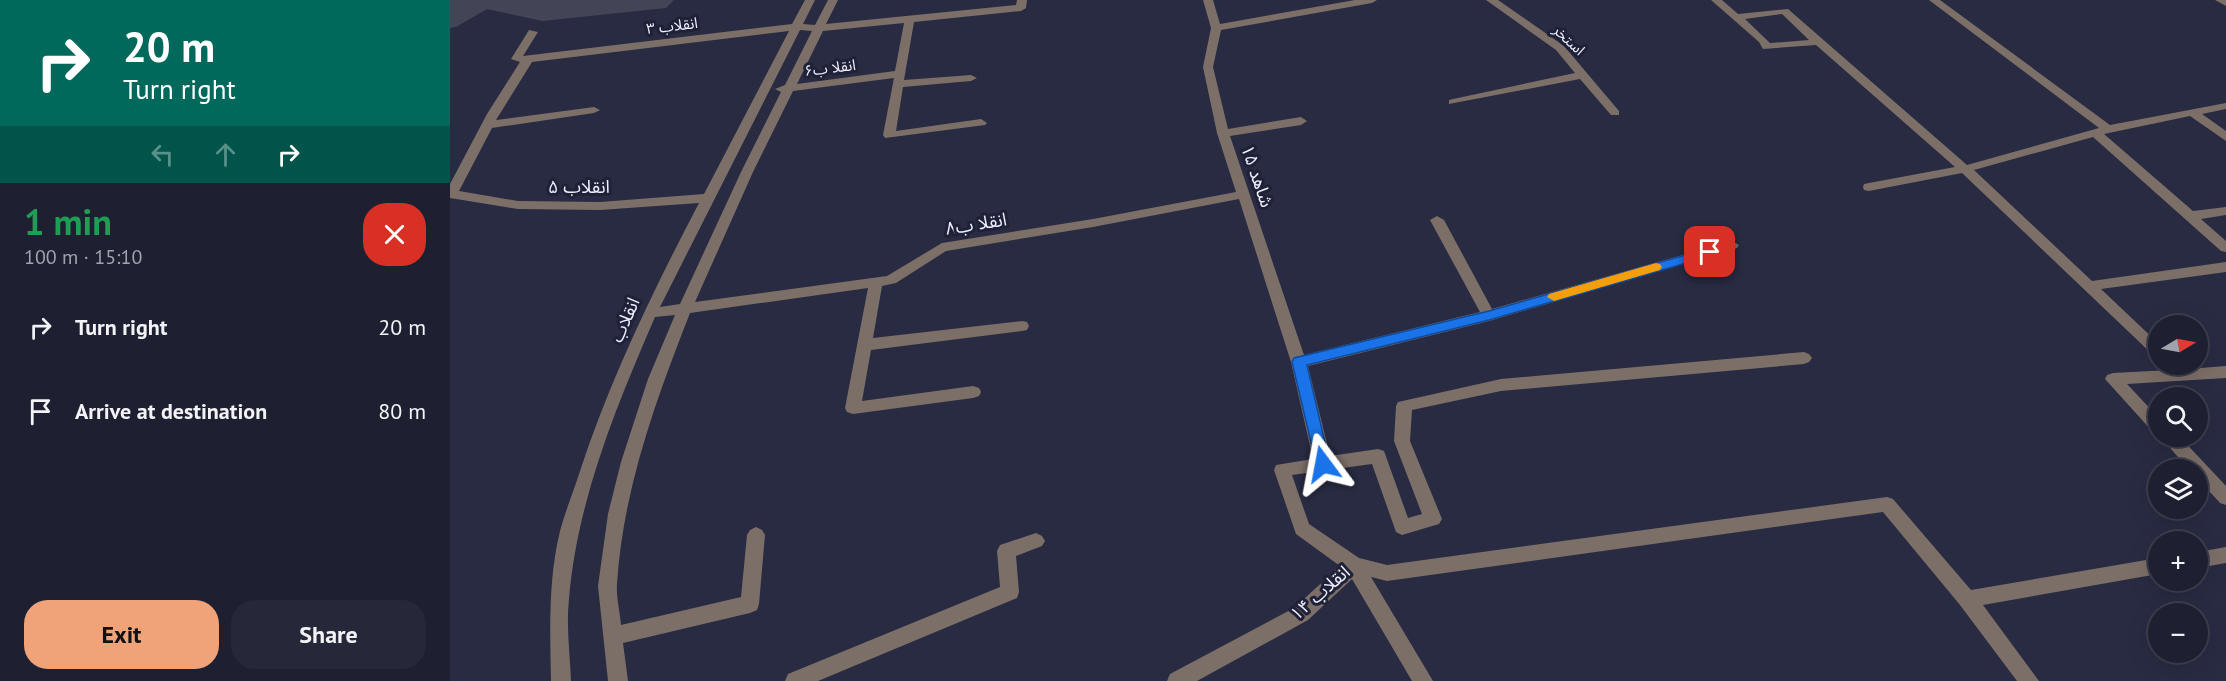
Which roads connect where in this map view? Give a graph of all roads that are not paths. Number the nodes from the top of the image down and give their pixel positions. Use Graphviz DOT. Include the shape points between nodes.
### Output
graph roads {
  1 [pos="810,0"];
  2 [pos="833,0"];
  3 [pos="1208,0"];
  4 [pos="1372,0"];
  5 [pos="1491,0"];
  6 [pos="1716,0"];
  7 [pos="1934,0"];
  8 [pos="2220,0"];
  9 [pos="2226,3"];
  10 [pos="1021,4"];
  11 [pos="1319,4"];
  12 [pos="1736,17"];
  13 [pos="910,18"];
  14 [pos="796,27"];
  15 [pos="819,28"];
  16 [pos="1216,28"];
  17 [pos="533,32"];
  18 [pos="1818,42"];
  19 [pos="528,59"];
  20 [pos="1583,75"];
  21 [pos="971,78"];
  22 [pos="899,79"];
  23 [pos="789,88"];
  24 [pos="764,90"];
  25 [pos="1454,102"];
  26 [pos="2226,106"];
  27 [pos="594,110"];
  28 [pos="1615,113"];
  29 [pos="2193,113"];
  30 [pos="1301,121"];
  31 [pos="981,123"];
  32 [pos="488,125"];
  33 [pos="2101,130"];
  34 [pos="1223,133"];
  35 [pos="2226,137"];
  36 [pos="1965,170"];
  37 [pos="1869,187"];
  38 [pos="451,194"];
  39 [pos="1245,194"];
  40 [pos="708,198"];
  41 [pos="2226,211"];
  42 [pos="2190,216"];
  43 [pos="1437,220"];
  44 [pos="1732,245"];
  45 [pos="2226,248"];
  46 [pos="2226,267"];
  47 [pos="876,282"];
  48 [pos="2089,286"];
  49 [pos="684,310"];
  50 [pos="650,313"];
  51 [pos="1489,316"];
  52 [pos="1022,327"];
  53 [pos="2148,342"];
  54 [pos="864,345"];
  55 [pos="1804,358"];
  56 [pos="1299,362"];
  57 [pos="2208,371"];
  58 [pos="2226,372"];
  59 [pos="2148,374"];
  60 [pos="973,392"];
  61 [pos="2148,416"];
  62 [pos="2178,447"];
  63 [pos="1323,464"];
  64 [pos="2226,498"];
  65 [pos="756,535"];
  66 [pos="1036,541"];
  67 [pos="2226,555"];
  68 [pos="2208,558"];
  69 [pos="1354,565"];
  70 [pos="2148,568"];
  71 [pos="1966,599"];
  72 [pos="613,636"];
  73 [pos="561,681"];
  74 [pos="618,681"];
  75 [pos="795,681"];
  76 [pos="1177,681"];
  77 [pos="1423,681"];
  78 [pos="2029,681"];
  1 -- 14 [label="street, انقلاب"];
  2 -- 15 [label="street"];
  3 -- 16 [label="street, شاهد ۱۵"];
  4 -- 11 [label="street"];
  5 -- 20 [label="street, استخر" via="1560,48"];
  6 -- 12 [label="street"];
  7 -- 33 [label="street"];
  8 -- 9 [label="street"];
  10 -- 13 [label="street, انقلاب ۳"];
  11 -- 16 [label="street"];
  12 -- 18 [label="street" via="1784,11"];
  12 -- 18 [label="street" via="1767,47"];
  13 -- 15 [label="street, انقلاب ۳"];
  13 -- 22 [label="street"];
  14 -- 15 [label="street, انقلاب ۳"];
  14 -- 19 [label="street, انقلاب ۳"];
  14 -- 24 [label="street, انقلاب"];
  15 -- 23 [label="street"];
  16 -- 34 [label="street, شاهد ۱۵" via="1208,67"];
  17 -- 19 [label="street" via="516,59"];
  18 -- 36 [label="street"];
  19 -- 32 [label="street"];
  20 -- 25 [label="street"];
  20 -- 28 [label="street, استخر"];
  21 -- 22 [label="street, انقلا ب۶"];
  22 -- 23 [label="street, انقلا ب۶"];
  22 -- 31 [label="street" via="889,135"];
  23 -- 24 [label="street, انقلا ب۶"];
  23 -- 49 [label="street"];
  24 -- 40 [label="street, انقلاب"];
  26 -- 29 [label="street"];
  27 -- 32 [label="street"];
  29 -- 33 [label="street"];
  29 -- 35 [label="street"];
  30 -- 34 [label="street"];
  32 -- 38 [label="street"];
  33 -- 36 [label="street"];
  33 -- 42 [label="street"];
  34 -- 39 [label="street, شاهد ۱۵"];
  36 -- 37 [label="street"];
  36 -- 48 [label="street"];
  38 -- 40 [label="street, انقلاب ۵" via="518,205 600,206"];
  39 -- 47 [label="street, انقلا ب۸" via="942,247 891,280"];
  39 -- 56 [label="street, شاهد ۱۵"];
  40 -- 50 [label="street, انقلاب"];
  41 -- 42 [label="street"];
  42 -- 45 [label="street"];
  43 -- 51 [label="street"];
  44 -- 51 [label="street"];
  46 -- 48 [label="street"];
  47 -- 49 [label="street, انقلا ب۸"];
  47 -- 54 [label="street"];
  48 -- 53 [label="street"];
  49 -- 50 [label="street, انقلا ب۸"];
  49 -- 72 [label="street" via="629,462 617,514 607,586"];
  50 -- 73 [label="street, انقلاب" via="602,427 569,531 559,601"];
  51 -- 56 [label="street"];
  52 -- 54 [label="street"];
  54 -- 60 [label="street" via="853,408"];
  55 -- 63 [label="street" via="1501,385 1404,406 1402,441 1433,519 1402,527 1378,456"];
  56 -- 63 [label="street"];
  57 -- 58 [label="street"];
  59 -- 61 [label="street" via="2113,379"];
  62 -- 64 [label="street"];
  63 -- 69 [label="street, انقلاب ۱۴" via="1282,470 1302,529"];
  65 -- 72 [label="street" via="750,604"];
  66 -- 75 [label="street" via="1006,551 1010,592"];
  67 -- 68 [label="street"];
  69 -- 71 [label="street" via="1387,573 1887,504"];
  69 -- 76 [label="street, انقلاب ۱۴" via="1301,614"];
  69 -- 77 [label="street"];
  70 -- 71 [label="street"];
  71 -- 78 [label="street"];
  72 -- 74 [label="street"];
}
